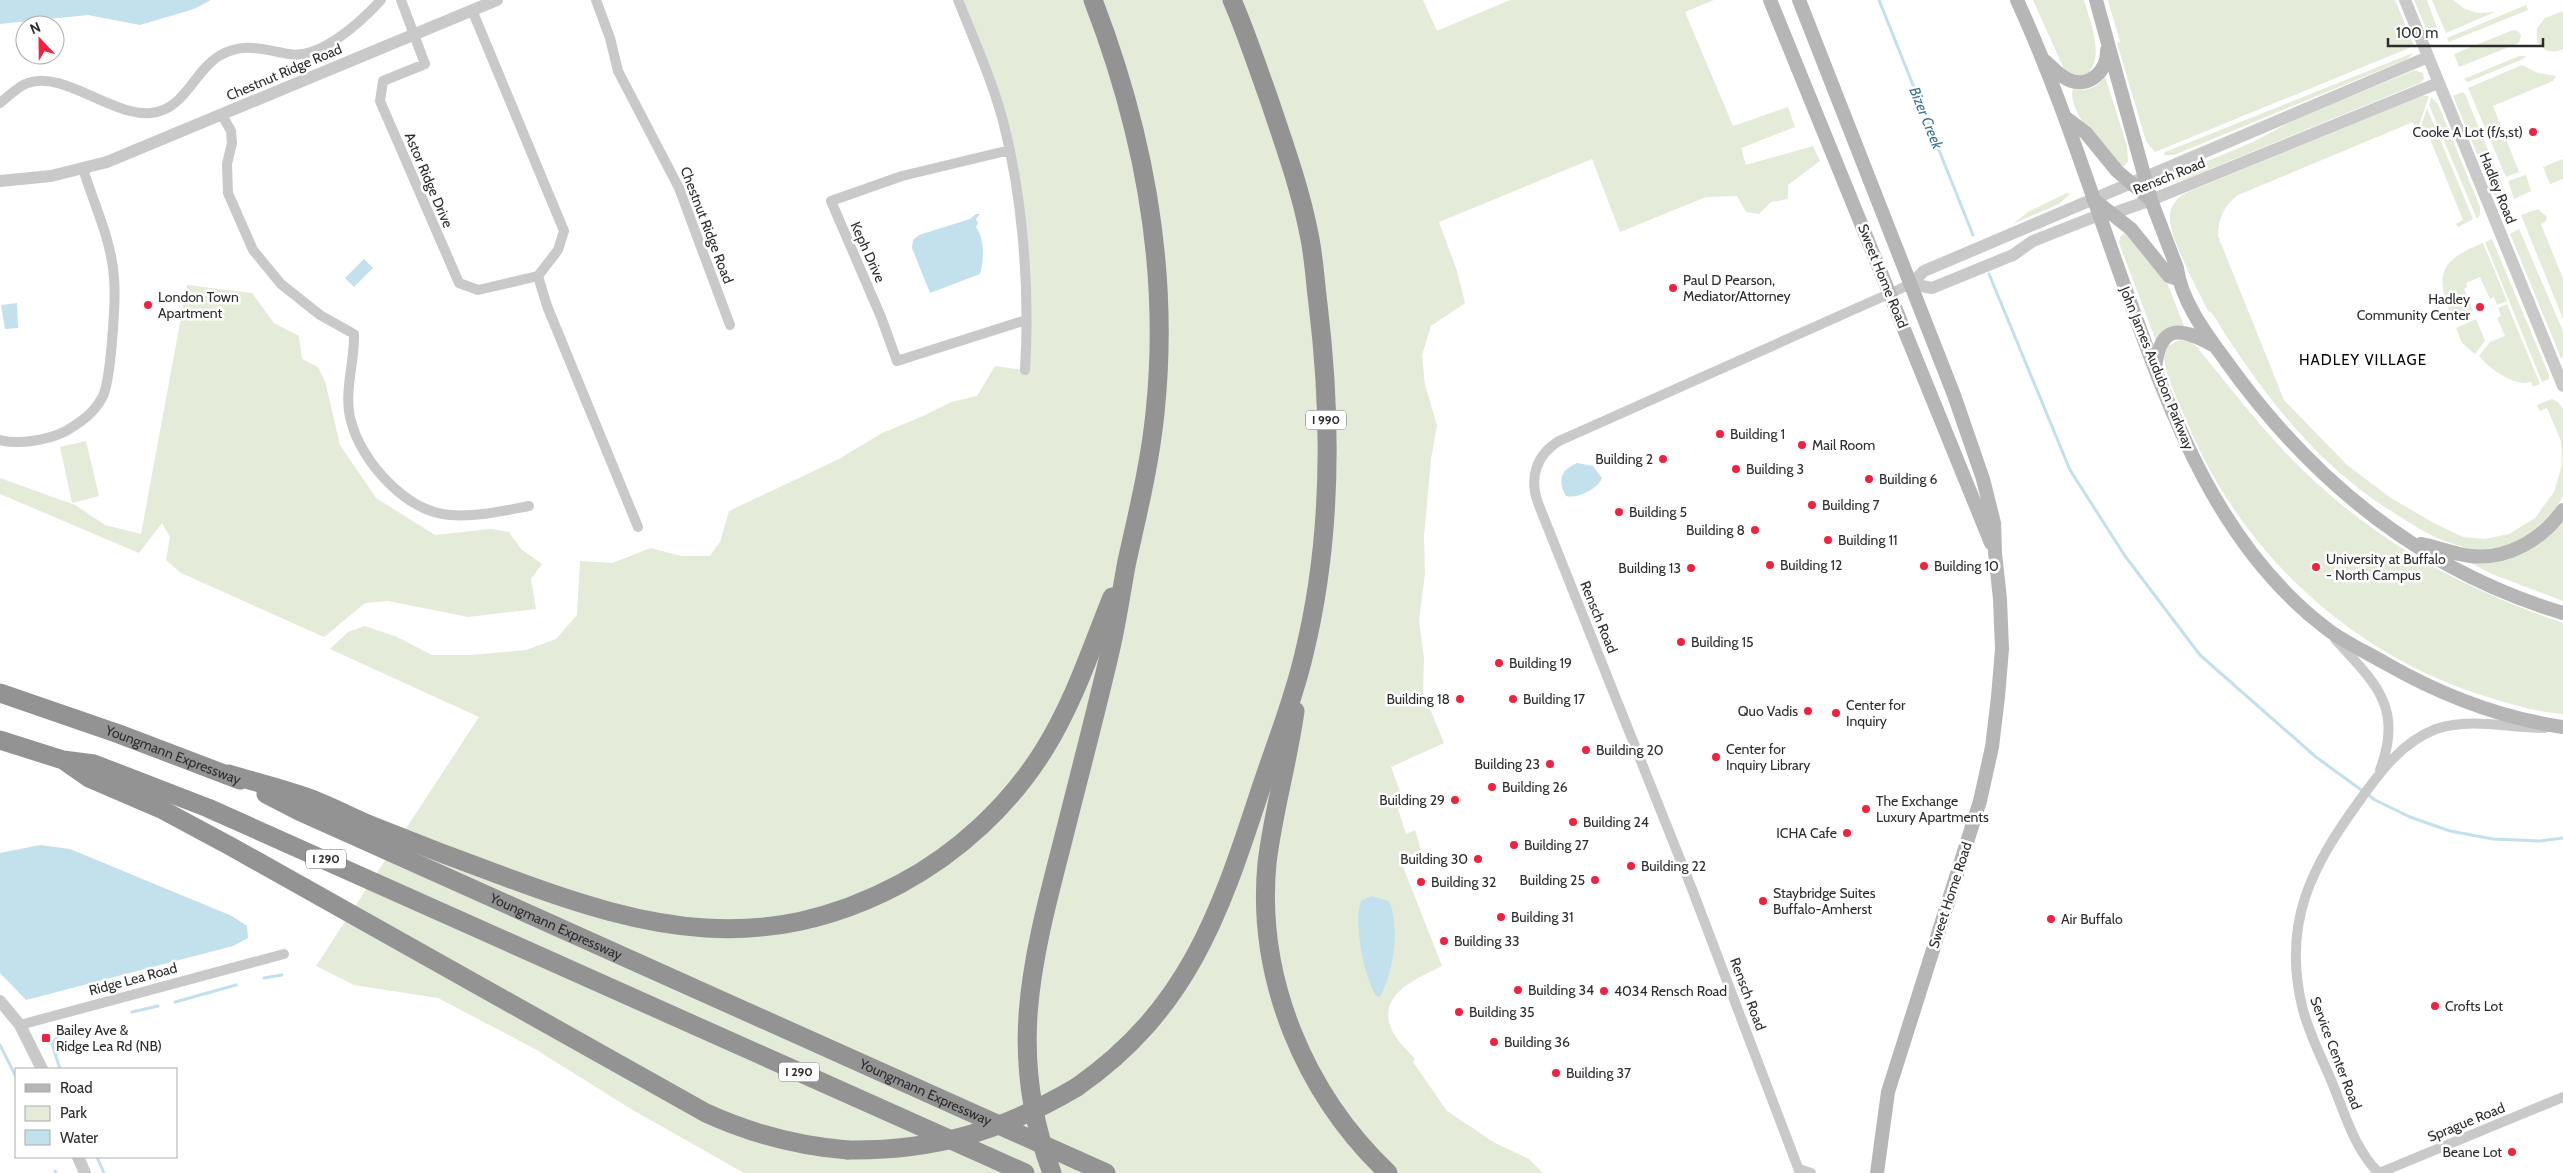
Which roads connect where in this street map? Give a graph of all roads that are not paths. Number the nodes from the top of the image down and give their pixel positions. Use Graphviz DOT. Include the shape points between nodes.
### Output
graph roads {
  1 [pos="381,0"];
  2 [pos="401,0"];
  3 [pos="497,0"];
  4 [pos="596,0"];
  5 [pos="958,0"];
  6 [pos="1093,0"];
  7 [pos="1232,0"];
  8 [pos="1770,0"];
  9 [pos="1799,0"];
  10 [pos="2017,0"];
  11 [pos="2096,0"];
  12 [pos="2405,0"];
  13 [pos="472,10"];
  14 [pos="416,35"];
  15 [pos="2106,38"];
  16 [pos="2428,58"];
  17 [pos="2045,61"];
  18 [pos="2438,83"];
  19 [pos="0,103"];
  20 [pos="222,114"];
  21 [pos="2065,117"];
  22 [pos="1010,150"];
  23 [pos="83,169"];
  24 [pos="2146,177"];
  25 [pos="0,181"];
  26 [pos="2131,184"];
  27 [pos="2093,199"];
  28 [pos="2151,200"];
  29 [pos="2114,213"];
  30 [pos="2099,215"];
  31 [pos="538,276"];
  32 [pos="2178,279"];
  33 [pos="1911,284"];
  34 [pos="1890,293"];
  35 [pos="1026,320"];
  36 [pos="730,325"];
  37 [pos="2214,345"];
  38 [pos="1024,370"];
  39 [pos="2155,371"];
  40 [pos="2563,386"];
  41 [pos="0,440"];
  42 [pos="529,506"];
  43 [pos="2563,510"];
  44 [pos="638,527"];
  45 [pos="2408,541"];
  46 [pos="1995,553"];
  47 [pos="1128,559"];
  48 [pos="2563,613"];
  49 [pos="2327,629"];
  50 [pos="1300,670"];
  51 [pos="0,693"];
  52 [pos="2563,728"];
  53 [pos="0,740"];
  54 [pos="63,760"];
  55 [pos="229,774"];
  56 [pos="2378,775"];
  57 [pos="284,954"];
  58 [pos="0,1001"];
  59 [pos="20,1025"];
  60 [pos="42,1068"];
  61 [pos="2563,1097"];
  62 [pos="78,1158"];
  63 [pos="1020,1171"];
  64 [pos="1800,1171"];
  65 [pos="85,1173"];
  66 [pos="1052,1173"];
  67 [pos="1106,1173"];
  68 [pos="1388,1173"];
  69 [pos="1811,1173"];
  70 [pos="1877,1173"];
  71 [pos="2379,1173"];
  1 -- 19 [label="street" via="362,22 309,52 291,55 243,46 220,54 205,65 183,97 152,113 131,112 53,82 28,82"];
  2 -- 14 [label="street"];
  3 -- 13 [label="street, Chestnut Ridge Road"];
  4 -- 36 [label="street, Chestnut Ridge Road" via="618,70 679,188"];
  5 -- 22 [label="street" via="989,77"];
  6 -- 47 [label="highway" via="1120,76 1139,146 1158,279 1159,354 1155,412 1144,486"];
  7 -- 50 [label="highway, I 990" via="1294,171 1310,236 1323,347 1328,460 1325,518 1314,609"];
  8 -- 34 [label="main road, Sweet Home Road"];
  9 -- 33 [label="main road, Sweet Home Road"];
  10 -- 17 [label="main road, John James Audubon Parkway"];
  11 -- 15 [label="main road"];
  12 -- 16 [label="street, Hadley Road"];
  13 -- 14 [label="street, Chestnut Ridge Road"];
  13 -- 31 [label="street" via="564,231 558,250"];
  14 -- 20 [label="street, Chestnut Ridge Road"];
  14 -- 31 [label="street, Astor Ridge Drive" via="425,64 383,81 380,101 459,283 478,290"];
  15 -- 17 [label="main road" via="2106,62 2092,79 2069,80"];
  15 -- 24 [label="main road"];
  16 -- 18 [label="street, Hadley Road"];
  16 -- 24 [label="street, Rensch Road"];
  17 -- 21 [label="main road, John James Audubon Parkway"];
  18 -- 28 [label="street, Rensch Road"];
  18 -- 40 [label="street, Hadley Road"];
  20 -- 23 [label="street, Chestnut Ridge Road" via="108,162"];
  20 -- 42 [label="street" via="231,131 232,143 227,164 228,193 253,250 281,284 320,315 354,334 349,387 350,420 365,456 385,480 418,506 448,515 489,514"];
  21 -- 26 [label="main road" via="2086,133"];
  21 -- 27 [label="main road, John James Audubon Parkway"];
  22 -- 35 [label="street" via="1022,231"];
  22 -- 35 [label="street, Keph Drive" via="902,176 831,200 897,362"];
  23 -- 25 [label="street, Chestnut Ridge Road"];
  23 -- 41 [label="street" via="106,238 114,278 110,366 103,397 85,420 54,438"];
  24 -- 26 [label="street, Rensch Road"];
  24 -- 28 [label="main road"];
  26 -- 27 [label="street, Rensch Road"];
  26 -- 28 [label="main road"];
  27 -- 29 [label="main road"];
  27 -- 30 [label="main road, John James Audubon Parkway"];
  27 -- 33 [label="street, Rensch Road" via="1924,272"];
  28 -- 29 [label="street, Rensch Road"];
  28 -- 32 [label="main road" via="2177,268"];
  29 -- 30 [label="street, Rensch Road"];
  29 -- 32 [label="main road" via="2169,276"];
  30 -- 33 [label="street, Rensch Road" via="1932,288"];
  30 -- 39 [label="main road, John James Audubon Parkway"];
  31 -- 44 [label="street" via="547,306"];
  32 -- 37 [label="main road"];
  33 -- 34 [label="street, Rensch Road"];
  33 -- 46 [label="main road, Sweet Home Road" via="1985,486 1994,523"];
  34 -- 46 [label="main road, Sweet Home Road"];
  34 -- 64 [label="street, Rensch Road" via="1559,441 1541,457 1534,479 1538,502"];
  35 -- 38 [label="street"];
  37 -- 39 [label="main road" via="2193,334 2175,332 2166,337 2159,347"];
  37 -- 45 [label="main road" via="2249,394 2306,459 2341,492"];
  39 -- 49 [label="main road, John James Audubon Parkway" via="2191,455 2224,515 2246,547 2284,590"];
  43 -- 45 [label="main road" via="2535,539 2494,555 2462,554"];
  45 -- 48 [label="main road" via="2474,578"];
  46 -- 70 [label="main road, Sweet Home Road" via="2002,649 1992,747 1980,801 1888,1092"];
  47 -- 55 [label="highway" via="1078,684 1053,734 1033,766 997,811 955,848 908,879 857,904 802,920 747,928 708,929 671,926 615,915 480,868 307,797"];
  47 -- 66 [label="highway" via="1110,652 1040,932 1029,989 1026,1039 1030,1092"];
  49 -- 52 [label="main road, John James Audubon Parkway" via="2406,675 2452,696"];
  49 -- 56 [label="street, Service Center Road" via="2370,677 2388,712 2389,743"];
  50 -- 54 [label="highway, bridge" via="1230,880 1195,959 1170,998 1139,1035 1105,1067 1077,1087 1020,1118 966,1137 909,1148 848,1150 777,1139 706,1113 230,846 161,809 89,778"];
  50 -- 68 [label="highway" via="1267,865 1266,901 1271,954 1284,1008 1305,1061 1344,1124"];
  51 -- 55 [label="highway, Youngmann Expressway / I 290"];
  52 -- 56 [label="street, Service Center Road" via="2462,723 2437,729 2410,743"];
  53 -- 54 [label="highway, I 290"];
  54 -- 63 [label="highway, I 290" via="94,764 226,816"];
  55 -- 67 [label="highway, Youngmann Expressway / I 290, bridge" via="299,811"];
  56 -- 71 [label="street, Service Center Road" via="2323,853 2309,883 2297,938 2297,980 2302,1008 2346,1118"];
  57 -- 59 [label="street, Ridge Lea Road"];
  58 -- 59 [label="street"];
  59 -- 60 [label="street"];
  61 -- 71 [label="street, Sprague Road"];
  62 -- 65 [label="street"];
  64 -- 69 [label="street, Rensch Road"];
}
